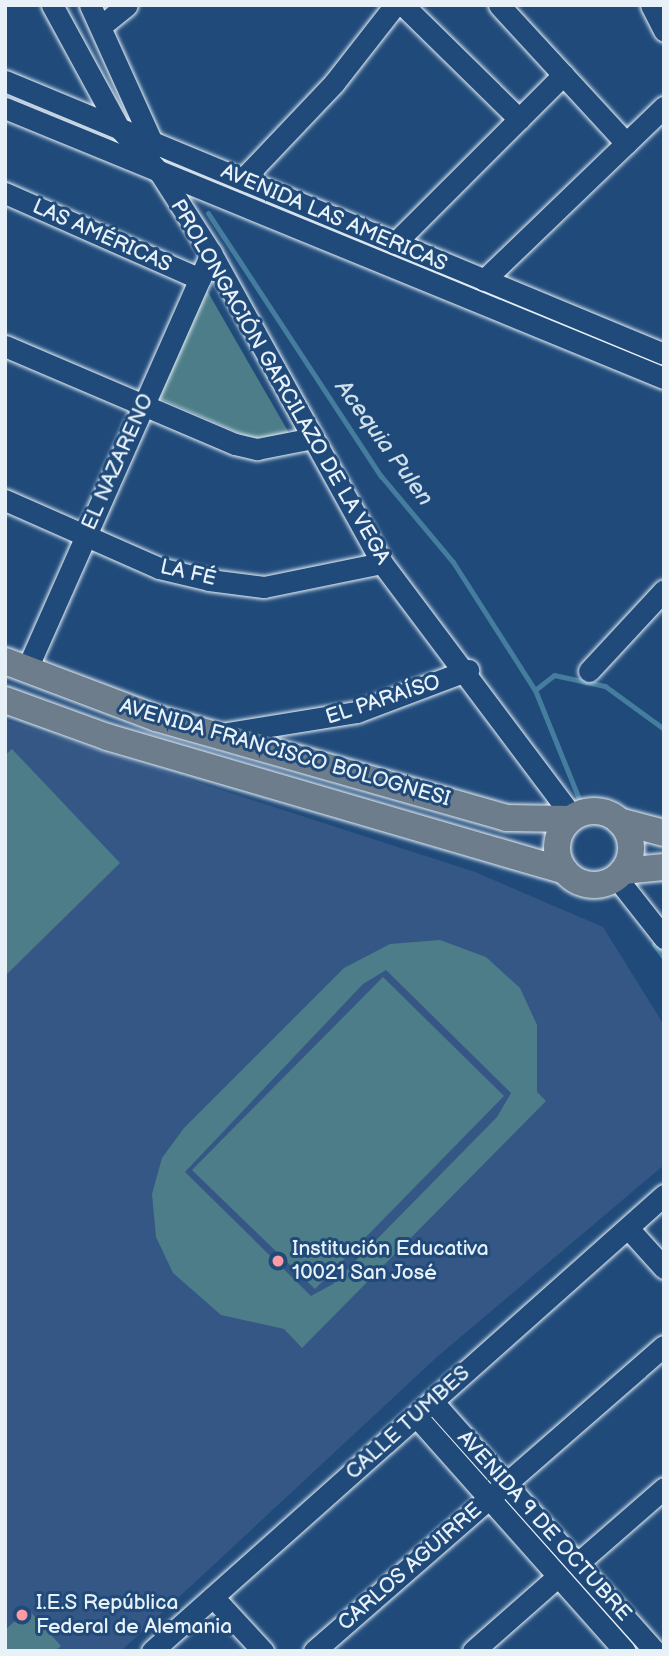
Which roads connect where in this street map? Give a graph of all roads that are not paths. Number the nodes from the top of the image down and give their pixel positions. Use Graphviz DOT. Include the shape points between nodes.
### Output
graph roads {
  1 [pos="52,5"];
  2 [pos="90,5"];
  3 [pos="127,5"];
  4 [pos="395,5"];
  5 [pos="403,5"];
  6 [pos="499,5"];
  7 [pos="650,5"];
  8 [pos="101,26"];
  9 [pos="664,31"];
  10 [pos="563,75"];
  11 [pos="5,81"];
  12 [pos="664,107"];
  13 [pos="5,108"];
  14 [pos="519,119"];
  15 [pos="119,128"];
  16 [pos="153,143"];
  17 [pos="626,143"];
  18 [pos="160,173"];
  19 [pos="243,179"];
  20 [pos="5,192"];
  21 [pos="395,243"];
  22 [pos="211,253"];
  23 [pos="200,279"];
  24 [pos="484,280"];
  25 [pos="5,346"];
  26 [pos="664,354"];
  27 [pos="664,378"];
  28 [pos="143,407"];
  29 [pos="313,439"];
  30 [pos="5,500"];
  31 [pos="86,536"];
  32 [pos="382,563"];
  33 [pos="664,590"];
  34 [pos="16,666"];
  35 [pos="468,670"];
  36 [pos="589,671"];
  37 [pos="5,700"];
  38 [pos="213,734"];
  39 [pos="572,818"];
  40 [pos="619,821"];
  41 [pos="664,833"];
  42 [pos="664,867"];
  43 [pos="565,871"];
  44 [pos="620,874"];
  45 [pos="664,938"];
  46 [pos="664,1195"];
  47 [pos="628,1228"];
  48 [pos="664,1268"];
  49 [pos="664,1346"];
  50 [pos="432,1401"];
  51 [pos="416,1416"];
  52 [pos="509,1484"];
  53 [pos="664,1488"];
  54 [pos="489,1498"];
  55 [pos="578,1563"];
  56 [pos="558,1576"];
  57 [pos="212,1597"];
  58 [pos="656,1648"];
  59 [pos="152,1651"];
  60 [pos="263,1651"];
  61 [pos="314,1651"];
  62 [pos="473,1651"];
  63 [pos="625,1651"];
  1 -- 15 [label="street, PROLONGACIÓN GARCILAZO DE LA VEGA"];
  2 -- 8 [label="street"];
  3 -- 8 [label="street"];
  4 -- 19 [label="street" via="334,83"];
  5 -- 14 [label="street"];
  6 -- 10 [label="street"];
  7 -- 9 [label="street"];
  8 -- 16 [label="street"];
  10 -- 14 [label="street"];
  10 -- 17 [label="street"];
  11 -- 15 [label="street, AVENIDA LAS AMERICAS"];
  12 -- 17 [label="street"];
  13 -- 18 [label="street, AVENIDA LAS AMERICAS"];
  14 -- 21 [label="street"];
  15 -- 16 [label="street, AVENIDA LAS AMERICAS"];
  15 -- 18 [label="street, PROLONGACIÓN GARCILAZO DE LA VEGA"];
  16 -- 18 [label="street"];
  16 -- 19 [label="street, AVENIDA LAS AMERICAS"];
  17 -- 24 [label="street"];
  18 -- 22 [label="street, PROLONGACIÓN GARCILAZO DE LA VEGA"];
  18 -- 27 [label="street, AVENIDA LAS AMERICAS"];
  19 -- 21 [label="street, AVENIDA LAS AMERICAS"];
  20 -- 23 [label="street, LAS AMÉRICAS"];
  21 -- 24 [label="street, AVENIDA LAS AMERICAS"];
  22 -- 23 [label="street, EL NAZARENO"];
  22 -- 29 [label="street, PROLONGACIÓN GARCILAZO DE LA VEGA"];
  23 -- 28 [label="street, EL NAZARENO"];
  24 -- 26 [label="street, AVENIDA LAS AMERICAS"];
  25 -- 28 [label="street"];
  28 -- 29 [label="street" via="257,449"];
  28 -- 31 [label="street, EL NAZARENO"];
  29 -- 32 [label="street, PROLONGACIÓN GARCILAZO DE LA VEGA"];
  30 -- 31 [label="street, LA FÉ"];
  31 -- 32 [label="street, LA FÉ" via="159,568 264,587"];
  31 -- 34 [label="street, EL NAZARENO"];
  32 -- 35 [label="street, PROLONGACIÓN GARCILAZO DE LA VEGA"];
  33 -- 36 [label="street"];
  34 -- 38 [label="main road, AVENIDA FRANCISCO BOLOGNESI"];
  35 -- 38 [label="street, EL PARAÍSO" via="357,712"];
  35 -- 39 [label="street, PROLONGACIÓN GARCILAZO DE LA VEGA"];
  37 -- 43 [label="main road, AVENIDA FRANCISCO BOLOGNESI" via="107,737"];
  38 -- 39 [label="main road, AVENIDA FRANCISCO BOLOGNESI" via="506,818"];
  39 -- 40 [label="main road" via="597,811"];
  39 -- 43 [label="main road" via="557,850"];
  40 -- 41 [label="main road"];
  40 -- 44 [label="main road" via="630,840"];
  42 -- 44 [label="main road"];
  43 -- 44 [label="main road" via="584,883"];
  44 -- 45 [label="street"];
  46 -- 47 [label="street, CALLE TUMBES"];
  47 -- 48 [label="street"];
  47 -- 50 [label="street, CALLE TUMBES"];
  49 -- 52 [label="street, CARLOS AGUIRRE"];
  50 -- 51 [label="street, CALLE TUMBES"];
  50 -- 52 [label="street, AVENIDA 9 DE OCTUBRE"];
  51 -- 54 [label="street, AVENIDA 9 DE OCTUBRE"];
  51 -- 57 [label="street, CALLE TUMBES"];
  52 -- 54 [label="street, CARLOS AGUIRRE"];
  52 -- 55 [label="street, AVENIDA 9 DE OCTUBRE"];
  53 -- 55 [label="street"];
  54 -- 56 [label="street, AVENIDA 9 DE OCTUBRE"];
  54 -- 61 [label="street, CARLOS AGUIRRE"];
  55 -- 58 [label="street, AVENIDA 9 DE OCTUBRE"];
  56 -- 62 [label="street"];
  56 -- 63 [label="street, AVENIDA 9 DE OCTUBRE"];
  57 -- 59 [label="street, CALLE TUMBES"];
  57 -- 60 [label="street"];
}
